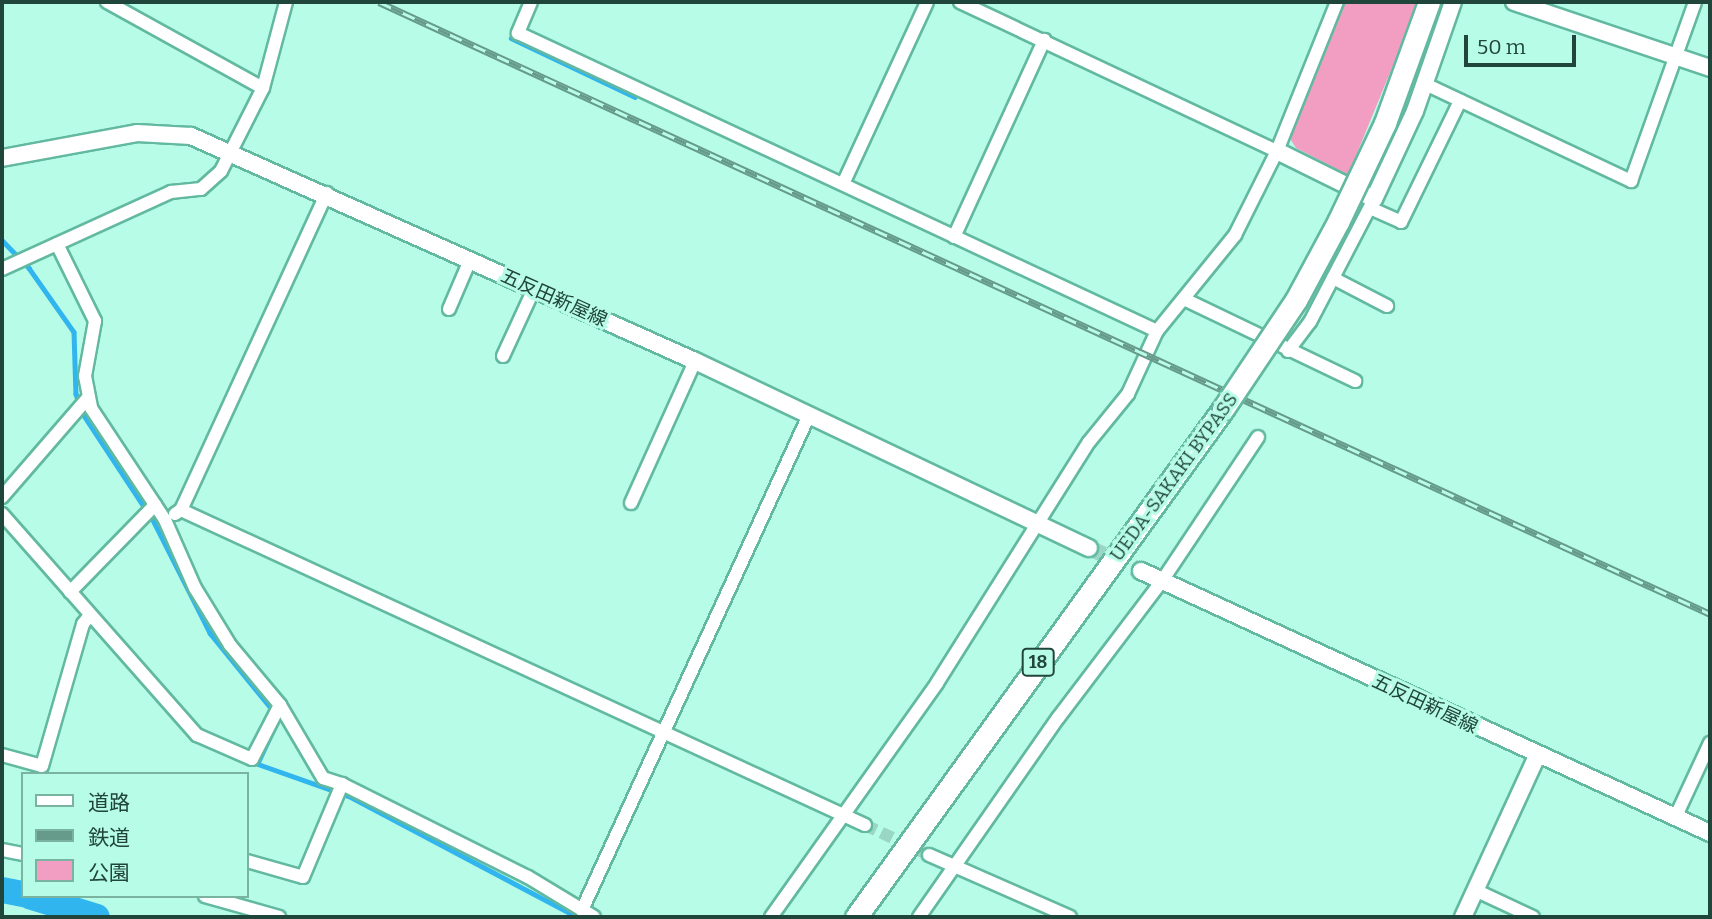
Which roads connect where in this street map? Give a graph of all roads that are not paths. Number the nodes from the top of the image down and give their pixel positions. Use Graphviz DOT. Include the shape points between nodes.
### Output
graph roads {
  1 [pos="107,2"];
  2 [pos="286,2"];
  3 [pos="531,2"];
  4 [pos="927,2"];
  5 [pos="961,2"];
  6 [pos="1337,2"];
  7 [pos="1429,2"];
  8 [pos="1453,2"];
  9 [pos="1514,2"];
  10 [pos="1695,2"];
  11 [pos="1044,40"];
  12 [pos="1675,56"];
  13 [pos="1710,68"];
  14 [pos="1425,84"];
  15 [pos="263,88"];
  16 [pos="1460,101"];
  17 [pos="1277,151"];
  18 [pos="233,153"];
  19 [pos="2,158"];
  20 [pos="843,184"];
  21 [pos="327,193"];
  22 [pos="1372,203"];
  23 [pos="954,237"];
  24 [pos="57,244"];
  25 [pos="470,260"];
  26 [pos="2,270"];
  27 [pos="1333,278"];
  28 [pos="534,289"];
  29 [pos="1184,299"];
  30 [pos="1387,306"];
  31 [pos="449,309"];
  32 [pos="1157,331"];
  33 [pos="1289,351"];
  34 [pos="503,356"];
  35 [pos="695,361"];
  36 [pos="1355,382"];
  37 [pos="82,404"];
  38 [pos="808,415"];
  39 [pos="1258,437"];
  40 [pos="2,497"];
  41 [pos="631,503"];
  42 [pos="155,505"];
  43 [pos="181,510"];
  44 [pos="2,514"];
  45 [pos="165,520"];
  46 [pos="1038,523"];
  47 [pos="1088,548"];
  48 [pos="1141,571"];
  49 [pos="1162,581"];
  50 [pos="70,592"];
  51 [pos="90,615"];
  52 [pos="277,710"];
  53 [pos="662,732"];
  54 [pos="1710,743"];
  55 [pos="2,755"];
  56 [pos="1537,756"];
  57 [pos="41,770"];
  58 [pos="340,790"];
  59 [pos="846,813"];
  60 [pos="1675,818"];
  61 [pos="865,825"];
  62 [pos="1710,833"];
  63 [pos="2,850"];
  64 [pos="21,854"];
  65 [pos="929,855"];
  66 [pos="248,861"];
  67 [pos="954,866"];
  68 [pos="1475,890"];
  69 [pos="212,898"];
  70 [pos="588,914"];
  71 [pos="279,917"];
  72 [pos="771,917"];
  73 [pos="856,917"];
  74 [pos="919,917"];
  75 [pos="1070,917"];
  76 [pos="1463,917"];
  77 [pos="1533,917"];
  1 -- 15 [label="street"];
  2 -- 15 [label="street"];
  3 -- 20 [label="street" via="518,33"];
  4 -- 20 [label="street"];
  5 -- 11 [label="street"];
  6 -- 17 [label="street"];
  7 -- 73 [label="highway, UEDA-SAKAKI BYPASS / 18, bridge" via="1385,123 1296,300 1223,409"];
  8 -- 14 [label="street"];
  9 -- 12 [label="street"];
  10 -- 12 [label="street"];
  11 -- 17 [label="street"];
  11 -- 23 [label="street"];
  12 -- 13 [label="street"];
  12 -- 16 [label="street" via="1631,181"];
  14 -- 16 [label="street"];
  14 -- 22 [label="street"];
  15 -- 18 [label="street"];
  16 -- 22 [label="street" via="1401,222"];
  17 -- 22 [label="street"];
  17 -- 29 [label="street" via="1235,235"];
  18 -- 19 [label="street, 五反田新屋線" via="191,135 156,131"];
  18 -- 21 [label="street, 五反田新屋線"];
  18 -- 24 [label="street" via="201,189 171,192"];
  20 -- 23 [label="street"];
  21 -- 25 [label="street, 五反田新屋線"];
  21 -- 43 [label="street"];
  22 -- 27 [label="street"];
  23 -- 32 [label="street"];
  24 -- 26 [label="street"];
  24 -- 37 [label="street" via="95,321"];
  25 -- 28 [label="street, 五反田新屋線"];
  25 -- 31 [label="street"];
  27 -- 30 [label="street"];
  27 -- 33 [label="street"];
  28 -- 34 [label="street"];
  28 -- 35 [label="street, 五反田新屋線"];
  29 -- 32 [label="street"];
  29 -- 33 [label="street"];
  32 -- 46 [label="street" via="1128,394 1089,442"];
  33 -- 36 [label="street"];
  35 -- 38 [label="street, 五反田新屋線"];
  35 -- 41 [label="street"];
  37 -- 40 [label="street"];
  37 -- 42 [label="street"];
  38 -- 46 [label="street, 五反田新屋線"];
  38 -- 53 [label="street"];
  39 -- 49 [label="street"];
  42 -- 45 [label="street"];
  42 -- 50 [label="street"];
  43 -- 45 [label="street"];
  43 -- 53 [label="street"];
  44 -- 50 [label="street"];
  45 -- 52 [label="street" via="215,622"];
  46 -- 47 [label="street, 五反田新屋線"];
  46 -- 59 [label="street" via="937,683"];
  48 -- 49 [label="street, 五反田新屋線"];
  49 -- 56 [label="street, 五反田新屋線"];
  49 -- 67 [label="street"];
  50 -- 51 [label="street"];
  51 -- 52 [label="street" via="207,742 253,760"];
  51 -- 57 [label="street" via="83,624"];
  52 -- 58 [label="street" via="323,778"];
  53 -- 59 [label="street"];
  53 -- 70 [label="street"];
  54 -- 60 [label="street"];
  55 -- 57 [label="street"];
  56 -- 60 [label="street, 五反田新屋線"];
  56 -- 68 [label="street"];
  58 -- 66 [label="street" via="303,877"];
  58 -- 70 [label="street" via="528,877"];
  59 -- 61 [label="street"];
  59 -- 72 [label="street"];
  60 -- 62 [label="street, 五反田新屋線"];
  63 -- 64 [label="street"];
  65 -- 67 [label="street"];
  67 -- 74 [label="street"];
  67 -- 75 [label="street"];
  68 -- 76 [label="street"];
  68 -- 77 [label="street"];
  69 -- 71 [label="street"];
}
